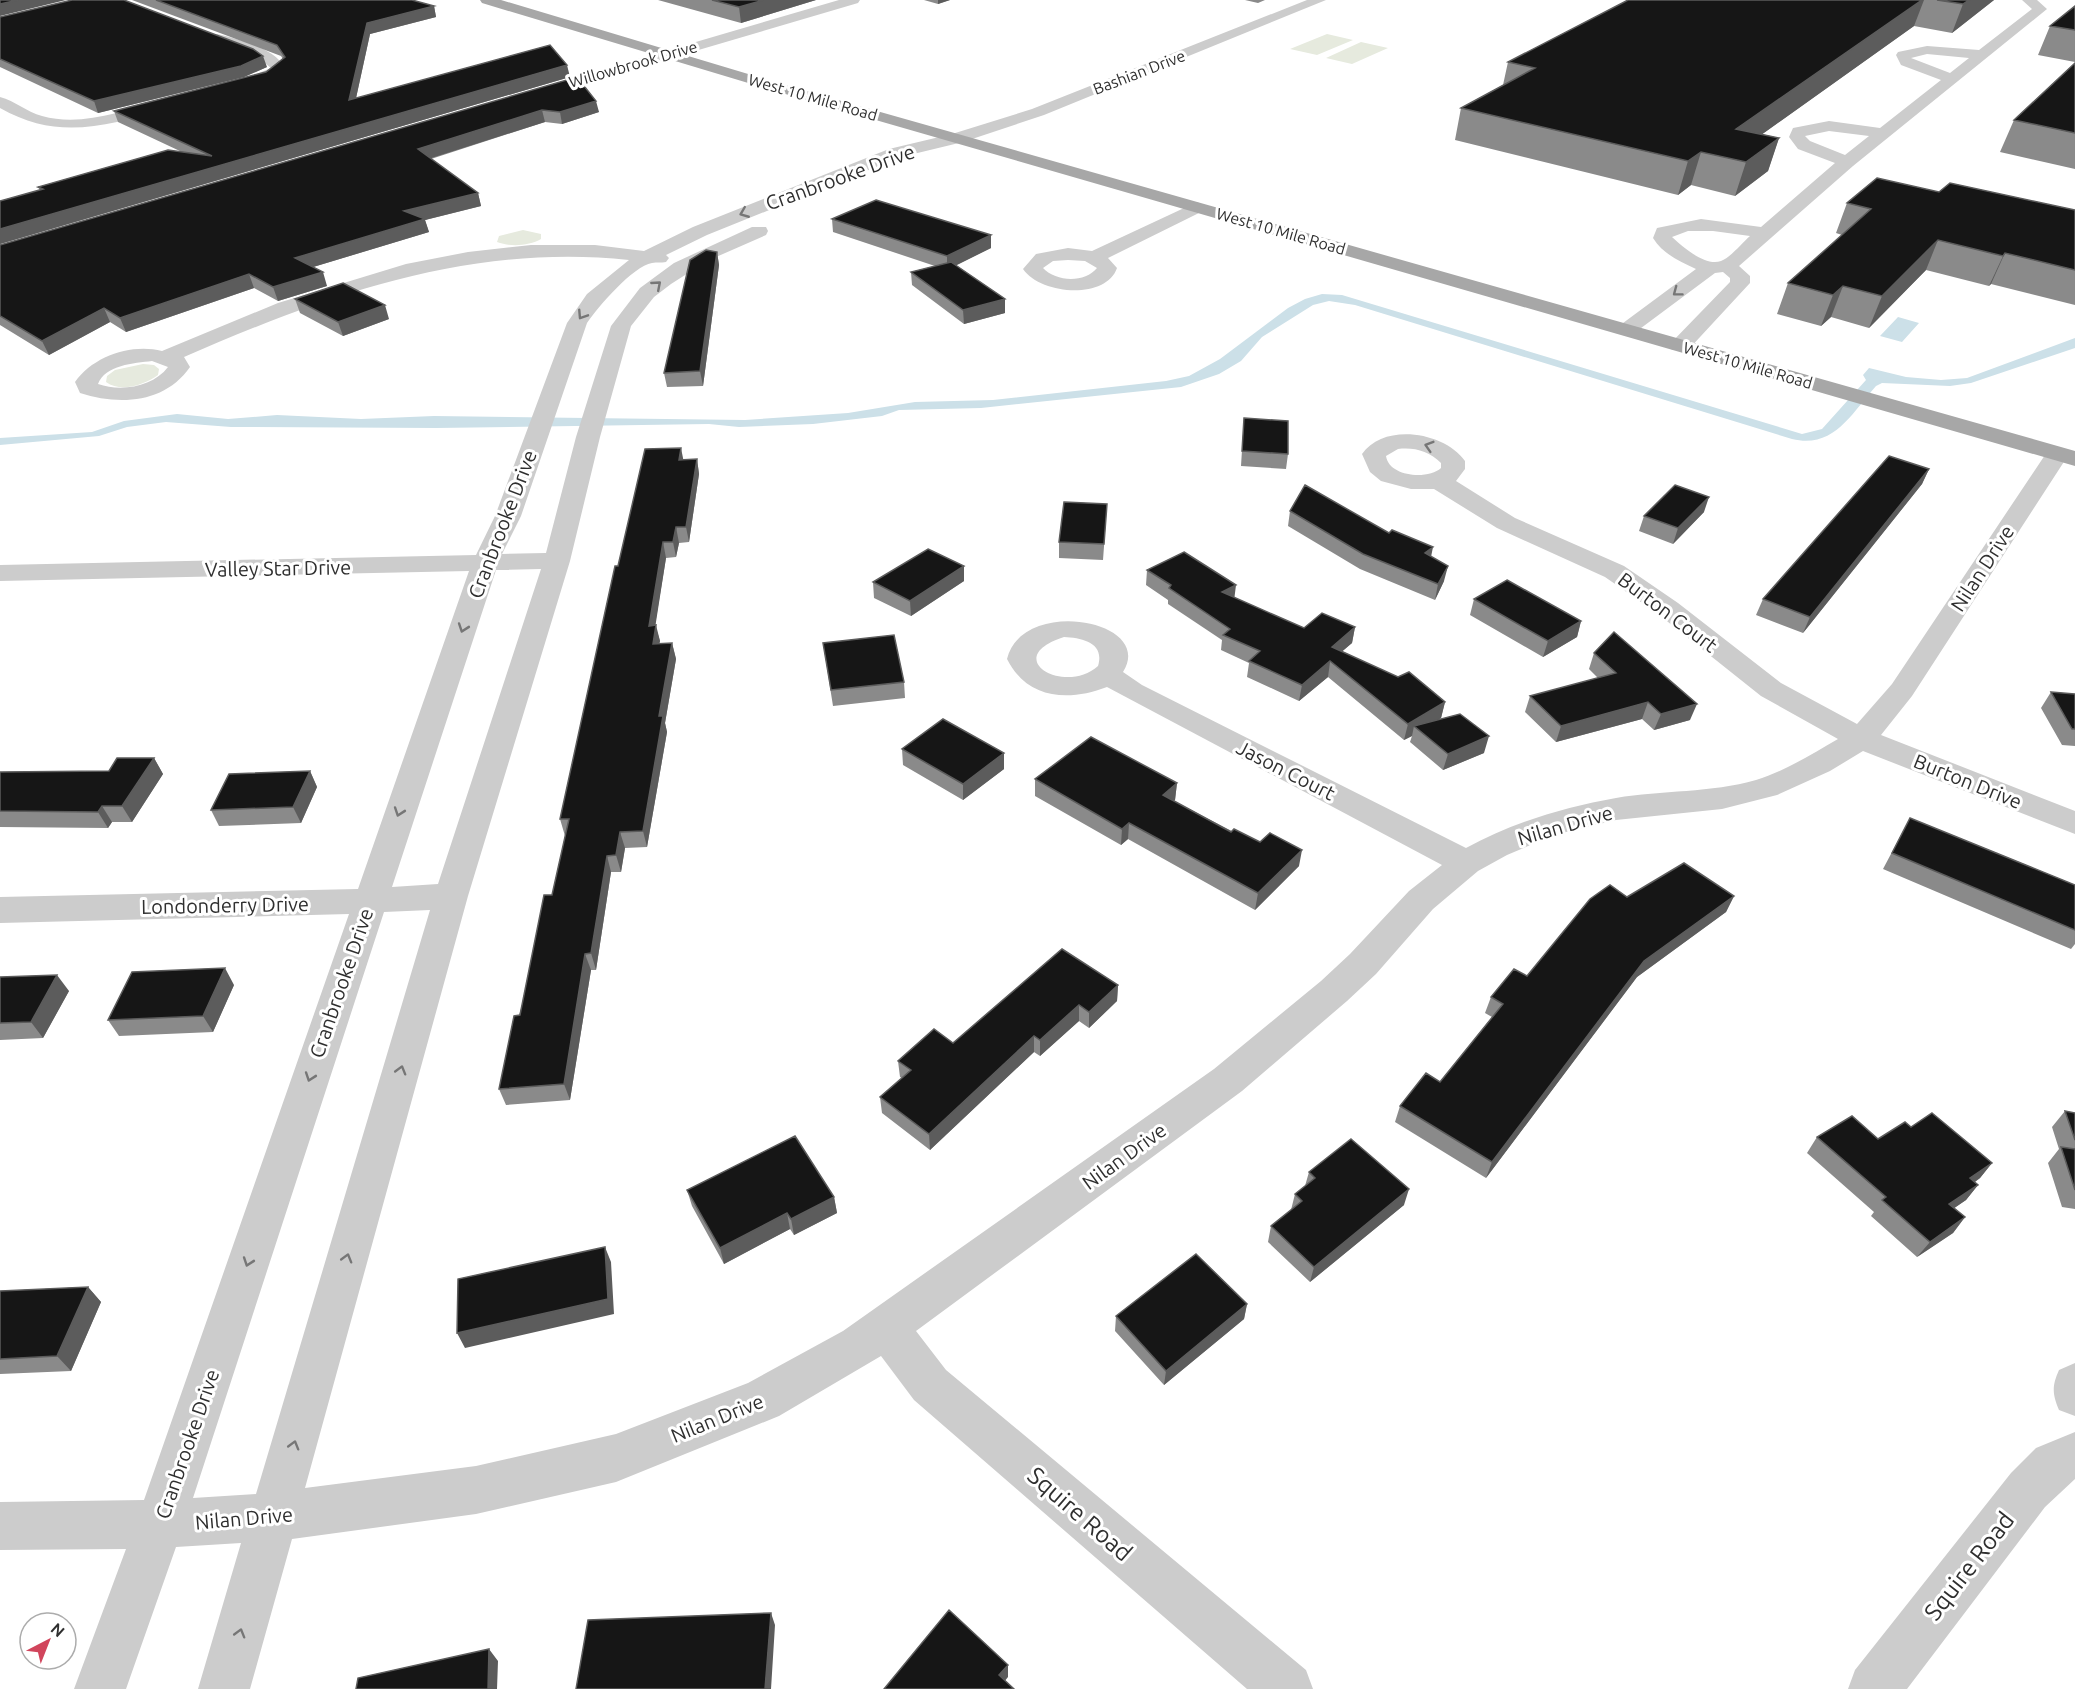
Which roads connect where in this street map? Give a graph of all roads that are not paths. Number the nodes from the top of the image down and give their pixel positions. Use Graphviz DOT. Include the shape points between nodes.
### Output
graph roads {
  1 [pos="487,0"];
  2 [pos="853,0"];
  3 [pos="1319,0"];
  4 [pos="2029,0"];
  5 [pos="199,31"];
  6 [pos="668,54"];
  7 [pos="1982,55"];
  8 [pos="1952,79"];
  9 [pos="227,88"];
  10 [pos="521,98"];
  11 [pos="181,100"];
  12 [pos="0,102"];
  13 [pos="1884,133"];
  14 [pos="957,138"];
  15 [pos="1847,162"];
  16 [pos="912,166"];
  17 [pos="1197,207"];
  18 [pos="781,222"];
  19 [pos="1763,233"];
  20 [pos="648,256"];
  21 [pos="1094,257"];
  22 [pos="689,263"];
  23 [pos="1718,267"];
  24 [pos="1626,330"];
  25 [pos="1680,345"];
  26 [pos="166,357"];
  27 [pos="2066,456"];
  28 [pos="1436,480"];
  29 [pos="556,561"];
  30 [pos="485,563"];
  31 [pos="0,573"];
  32 [pos="1108,675"];
  33 [pos="1862,738"];
  34 [pos="2075,823"];
  35 [pos="1466,863"];
  36 [pos="451,896"];
  37 [pos="369,901"];
  38 [pos="0,910"];
  39 [pos="886,1328"];
  40 [pos="2075,1384"];
  41 [pos="2075,1394"];
  42 [pos="2075,1455"];
  43 [pos="273,1517"];
  44 [pos="160,1524"];
  45 [pos="0,1526"];
  46 [pos="100,1689"];
  47 [pos="224,1689"];
  48 [pos="1287,1689"];
  49 [pos="1874,1689"];
  1 -- 6 [label="main road, West 10 Mile Road"];
  2 -- 6 [label="street, Willowbrook Drive"];
  3 -- 14 [label="street, Bashian Drive" via="1038,112"];
  4 -- 7 [label="street" via="2040,9"];
  5 -- 9 [label="street" via="263,54 278,64 276,72 264,78"];
  6 -- 10 [label="street, Willowbrook Drive"];
  6 -- 14 [label="main road, West 10 Mile Road"];
  7 -- 8 [label="street"];
  7 -- 8 [label="street" via="1927,50 1903,55 1906,62"];
  8 -- 13 [label="street"];
  11 -- 12 [label="street" via="103,121 72,124 32,118"];
  13 -- 15 [label="street"];
  13 -- 15 [label="street" via="1829,126 1799,131 1797,137 1804,145"];
  14 -- 16 [label="street, Cranbrooke Drive"];
  14 -- 17 [label="main road, West 10 Mile Road"];
  14 -- 20 [label="street, Cranbrooke Drive, one-way" via="895,153 700,231"];
  15 -- 19 [label="street"];
  17 -- 21 [label="street"];
  17 -- 24 [label="main road, West 10 Mile Road"];
  18 -- 22 [label="street, Cranbrooke Drive"];
  19 -- 23 [label="street"];
  19 -- 23 [label="street" via="1702,225 1681,225 1664,232 1662,238 1668,246"];
  20 -- 22 [label="street"];
  20 -- 26 [label="street" via="550,249 447,260 371,278 307,299"];
  20 -- 30 [label="street, Cranbrooke Drive, one-way" via="594,298 577,323 508,516"];
  29 -- 22 [label="street, Cranbrooke Drive, one-way" via="618,333 627,314 663,280"];
  23 -- 24 [label="street, one-way"];
  23 -- 25 [label="street" via="1740,276 1740,283"];
  24 -- 25 [label="main road, West 10 Mile Road"];
  25 -- 27 [label="main road, West 10 Mile Road"];
  27 -- 33 [label="street, Nilan Drive" via="1902,690"];
  28 -- 33 [label="street, Burton Court" via="1506,523 1635,582 1747,673 1799,707"];
  29 -- 30 [label="street, Valley Star Drive"];
  29 -- 36 [label="street, Cranbrooke Drive"];
  30 -- 31 [label="street, Valley Star Drive"];
  30 -- 37 [label="street, Cranbrooke Drive, one-way"];
  32 -- 35 [label="street, Jason Court" via="1132,691"];
  33 -- 34 [label="street, Burton Drive"];
  33 -- 35 [label="street, Nilan Drive" via="1819,764 1766,788 1722,798 1616,809 1545,826 1495,846"];
  35 -- 39 [label="street, Nilan Drive" via="1421,900 1334,991 1228,1080"];
  36 -- 37 [label="street, Londonderry Drive"];
  43 -- 36 [label="street, Cranbrooke Drive, one-way"];
  37 -- 38 [label="street, Londonderry Drive"];
  37 -- 44 [label="street, Cranbrooke Drive, one-way"];
  39 -- 43 [label="street, Nilan Drive" via="763,1400 616,1458 477,1490"];
  39 -- 48 [label="street, Squire Road" via="930,1385"];
  40 -- 41 [label="street"];
  42 -- 49 [label="street, Squire Road" via="2053,1465 2028,1490"];
  43 -- 44 [label="street, Nilan Drive"];
  47 -- 43 [label="street, Cranbrooke Drive, one-way"];
  44 -- 45 [label="street, Nilan Drive"];
  44 -- 46 [label="street, Cranbrooke Drive"];
}
